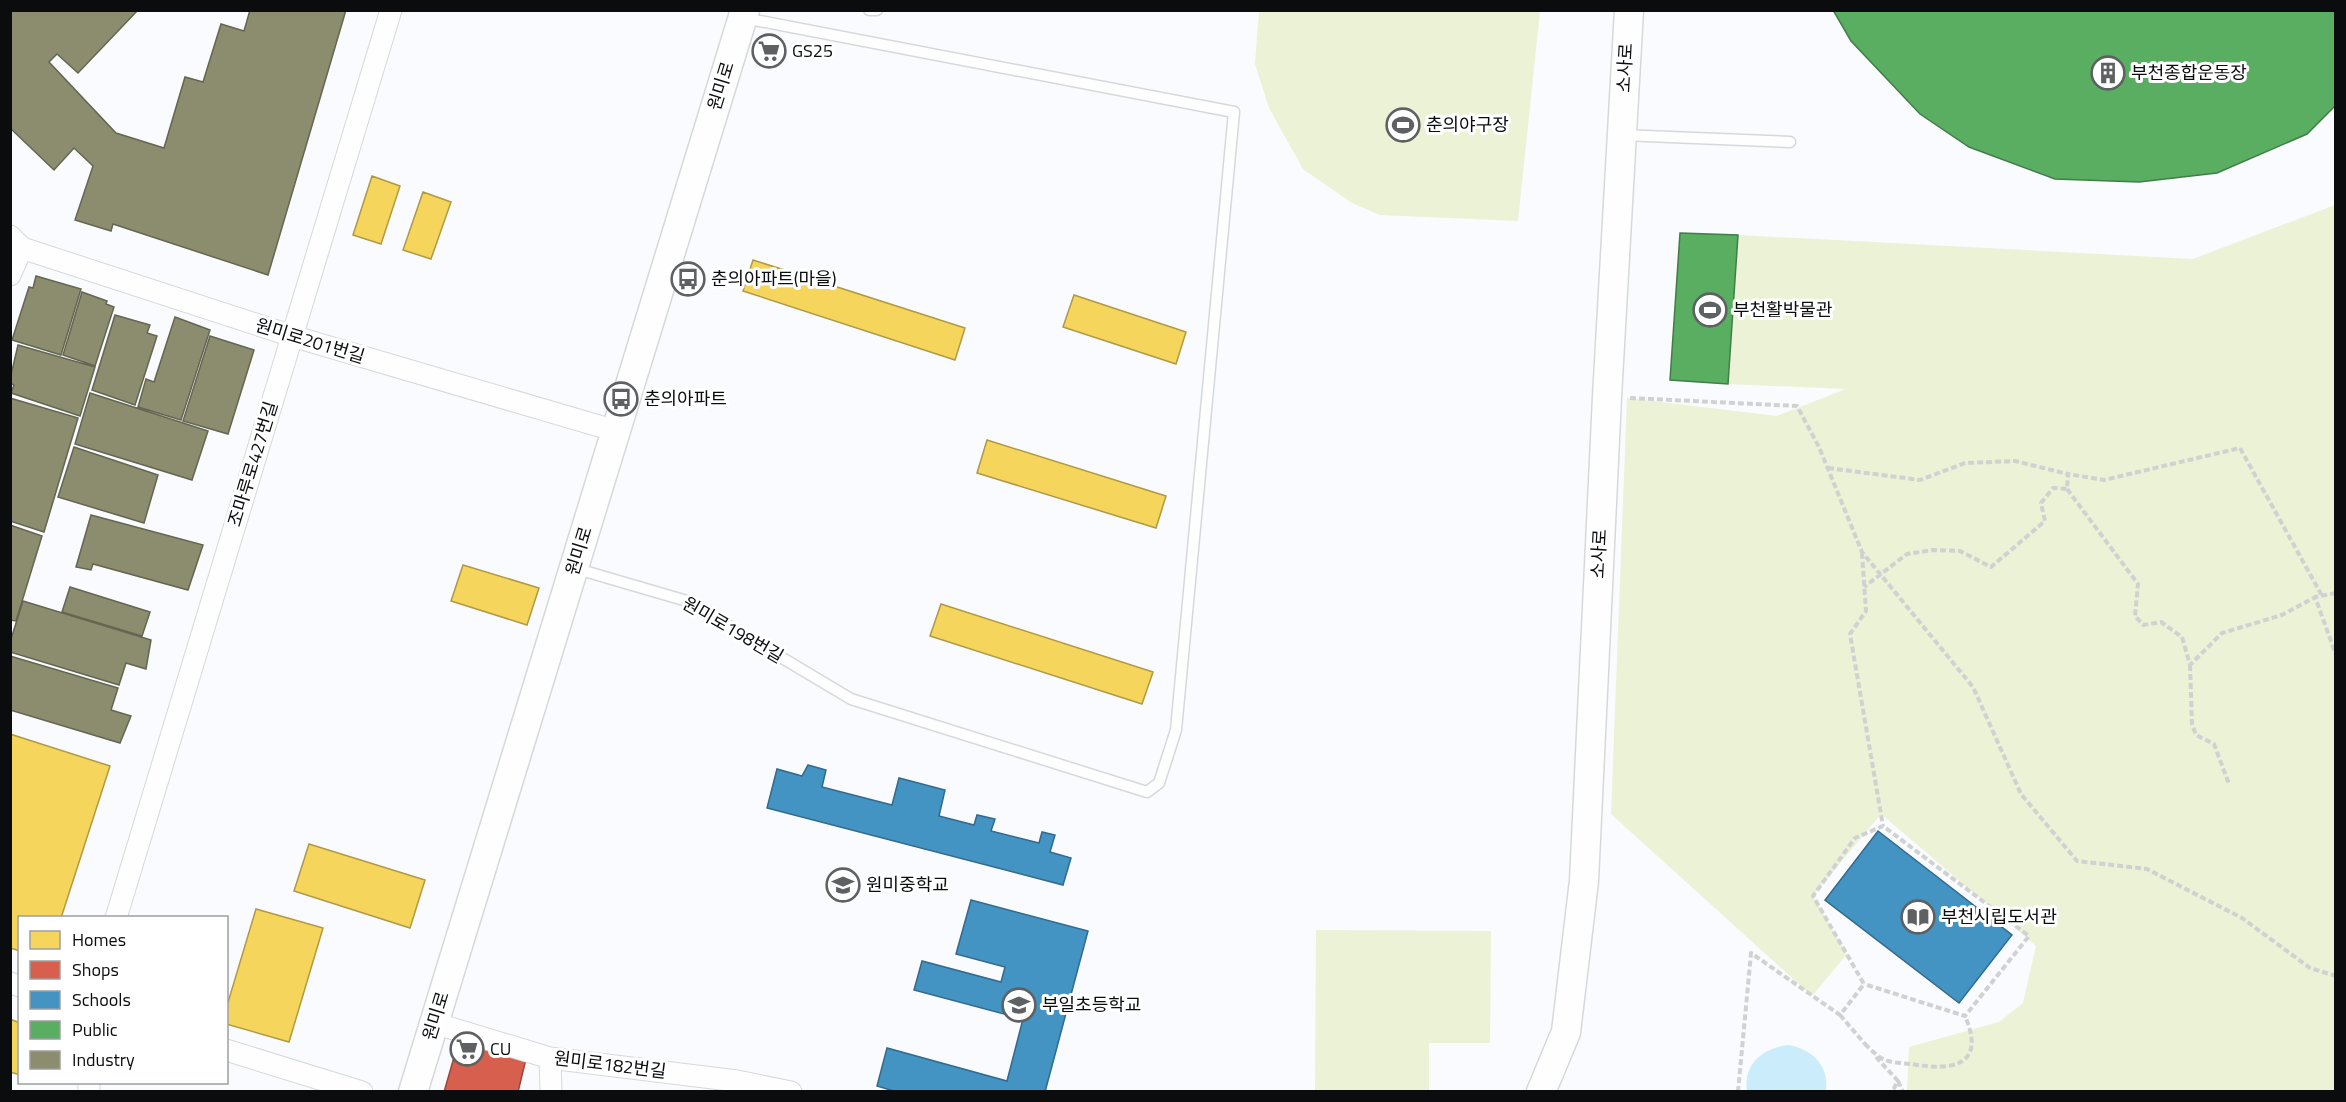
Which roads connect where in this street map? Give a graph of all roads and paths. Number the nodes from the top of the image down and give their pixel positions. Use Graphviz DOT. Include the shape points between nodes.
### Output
graph roads {
  1 [pos="391,10"];
  2 [pos="869,10"];
  3 [pos="877,10"];
  4 [pos="1629,10"];
  5 [pos="744,14"];
  6 [pos="1622,135"];
  7 [pos="1790,142"];
  8 [pos="16,242"];
  9 [pos="10,275"];
  10 [pos="292,336"];
  11 [pos="1607,396"];
  12 [pos="615,431"];
  13 [pos="1828,468"];
  14 [pos="2068,474"];
  15 [pos="2067,489"];
  16 [pos="1862,552"];
  17 [pos="574,568"];
  18 [pos="1864,588"];
  19 [pos="2336,593"];
  20 [pos="2315,597"];
  21 [pos="2336,655"];
  22 [pos="2190,665"];
  23 [pos="2229,784"];
  24 [pos="1882,826"];
  25 [pos="117,916"];
  26 [pos="2336,976"];
  27 [pos="1864,984"];
  28 [pos="1840,1015"];
  29 [pos="1965,1016"];
  30 [pos="434,1023"];
  31 [pos="1865,1044"];
  32 [pos="228,1051"];
  33 [pos="549,1058"];
  34 [pos="1898,1081"];
  35 [pos="362,1092"];
  36 [pos="413,1092"];
  37 [pos="551,1092"];
  38 [pos="790,1092"];
  39 [pos="1541,1092"];
  40 [pos="1738,1092"];
  41 [pos="1892,1092"];
  42 [pos="1903,1092"];
  1 -- 10 [label="street, 조마루로427번길"];
  2 -- 3 [label="lane"];
  4 -- 6 [label="street, 소사로"];
  5 -- 12 [label="street, 원미로"];
  5 -- 17 [label="lane, 원미로198번길" via="1234,112 1176,730 1159,783 1147,792 851,699 687,601"];
  6 -- 7 [label="lane"];
  6 -- 11 [label="street, 소사로"];
  8 -- 9 [label="street"];
  8 -- 10 [label="street, 원미로201번길"];
  10 -- 12 [label="street, 원미로201번길"];
  10 -- 25 [label="street, 조마루로427번길"];
  11 -- 13 [label="path" via="1797,406"];
  11 -- 39 [label="street, 소사로" via="1584,881 1566,1032"];
  12 -- 17 [label="street, 원미로"];
  13 -- 14 [label="path" via="1920,480 1965,463 2015,461"];
  13 -- 16 [label="path"];
  14 -- 15 [label="path"];
  14 -- 20 [label="path" via="2104,480 2240,448 2321,594"];
  15 -- 18 [label="path" via="2053,488 2041,503 2045,521 1991,567 1960,551 1924,551 1907,554"];
  15 -- 22 [label="path" via="2138,585 2135,616 2143,625 2161,622 2182,637"];
  16 -- 18 [label="path"];
  16 -- 26 [label="path" via="1973,687 2021,794 2077,861 2147,869 2242,918 2310,968"];
  17 -- 30 [label="street, 원미로"];
  18 -- 24 [label="path" via="1866,611 1850,634"];
  19 -- 20 [label="path"];
  20 -- 21 [label="path"];
  20 -- 22 [label="path" via="2283,615 2222,633"];
  22 -- 23 [label="path" via="2192,724 2196,735 2214,744"];
  24 -- 27 [label="path" via="1856,838 1813,896"];
  24 -- 29 [label="path" via="2029,936"];
  27 -- 28 [label="path"];
  27 -- 29 [label="path"];
  28 -- 31 [label="path"];
  28 -- 40 [label="path" via="1751,953"];
  29 -- 31 [label="path" via="1972,1033 1971,1051 1962,1064 1946,1069 1882,1059"];
  30 -- 33 [label="street, 원미로182번길"];
  30 -- 36 [label="street, 원미로"];
  31 -- 34 [label="path"];
  32 -- 35 [label="street"];
  33 -- 37 [label="street"];
  33 -- 38 [label="street, 원미로182번길" via="737,1081"];
  34 -- 41 [label="path"];
  34 -- 42 [label="path"];
}
